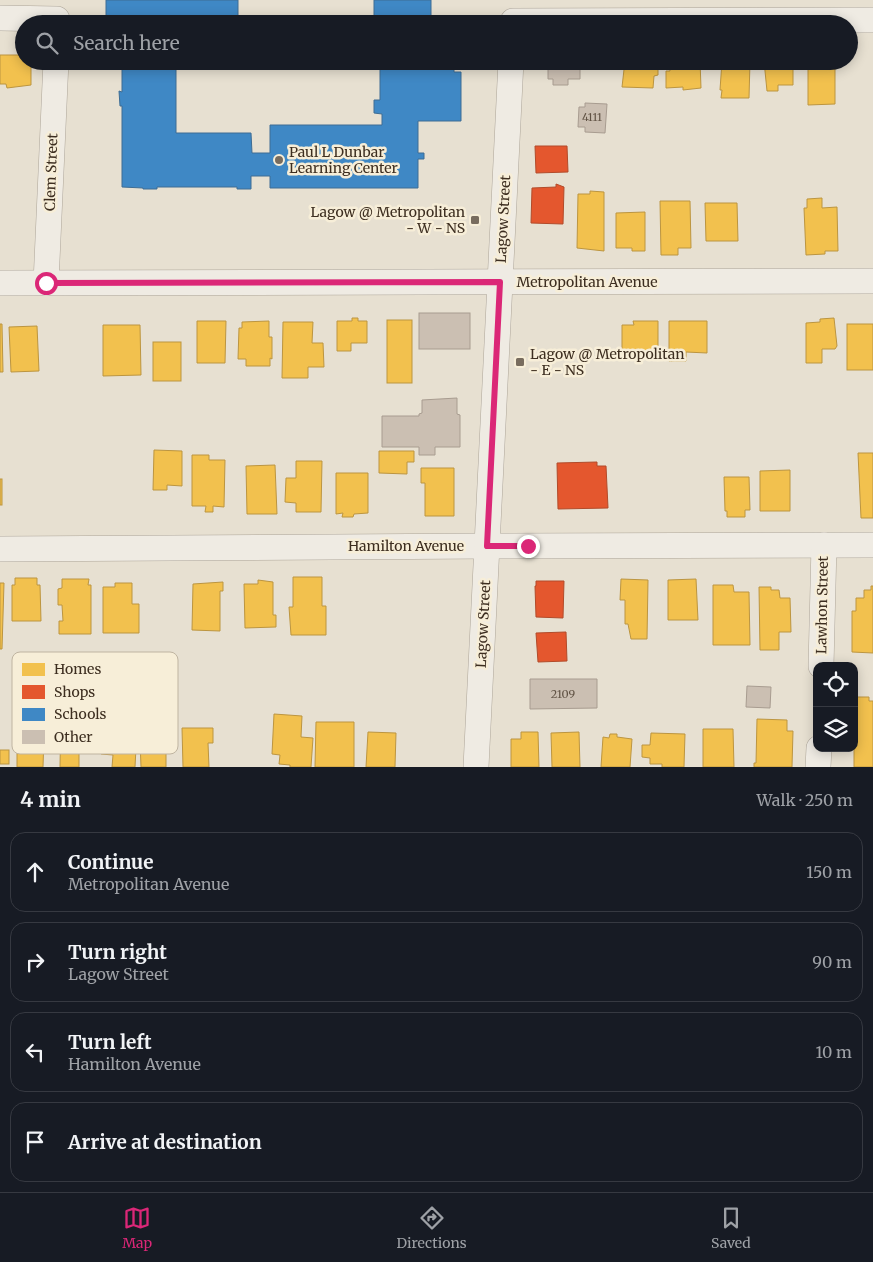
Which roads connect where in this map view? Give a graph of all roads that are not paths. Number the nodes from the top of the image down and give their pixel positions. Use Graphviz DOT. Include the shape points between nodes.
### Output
graph roads {
  1 [pos="58,14"];
  2 [pos="44,15"];
  3 [pos="15,17"];
  4 [pos="0,18"];
  5 [pos="858,20"];
  6 [pos="873,20"];
  7 [pos="56,70"];
  8 [pos="511,70"];
  9 [pos="873,281"];
  10 [pos="500,282"];
  11 [pos="0,283"];
  12 [pos="46,283"];
  13 [pos="824,545"];
  14 [pos="873,545"];
  15 [pos="487,546"];
  16 [pos="0,549"];
  17 [pos="821,662"];
  18 [pos="819,752"];
  19 [pos="476,767"];
  20 [pos="818,767"];
  1 -- 2 [label="street"];
  3 -- 4 [label="street"];
  5 -- 6 [label="street"];
  7 -- 12 [label="street, Clem Street"];
  8 -- 10 [label="street, Lagow Street"];
  9 -- 10 [label="street, Metropolitan Avenue"];
  10 -- 12 [label="street, Metropolitan Avenue"];
  10 -- 15 [label="street, Lagow Street"];
  11 -- 12 [label="street, Metropolitan Avenue"];
  13 -- 14 [label="street, Hamilton Avenue"];
  13 -- 15 [label="street, Hamilton Avenue"];
  13 -- 17 [label="street, Lawhon Street"];
  15 -- 16 [label="street, Hamilton Avenue"];
  15 -- 19 [label="street, Lagow Street"];
  18 -- 20 [label="street"];
}
